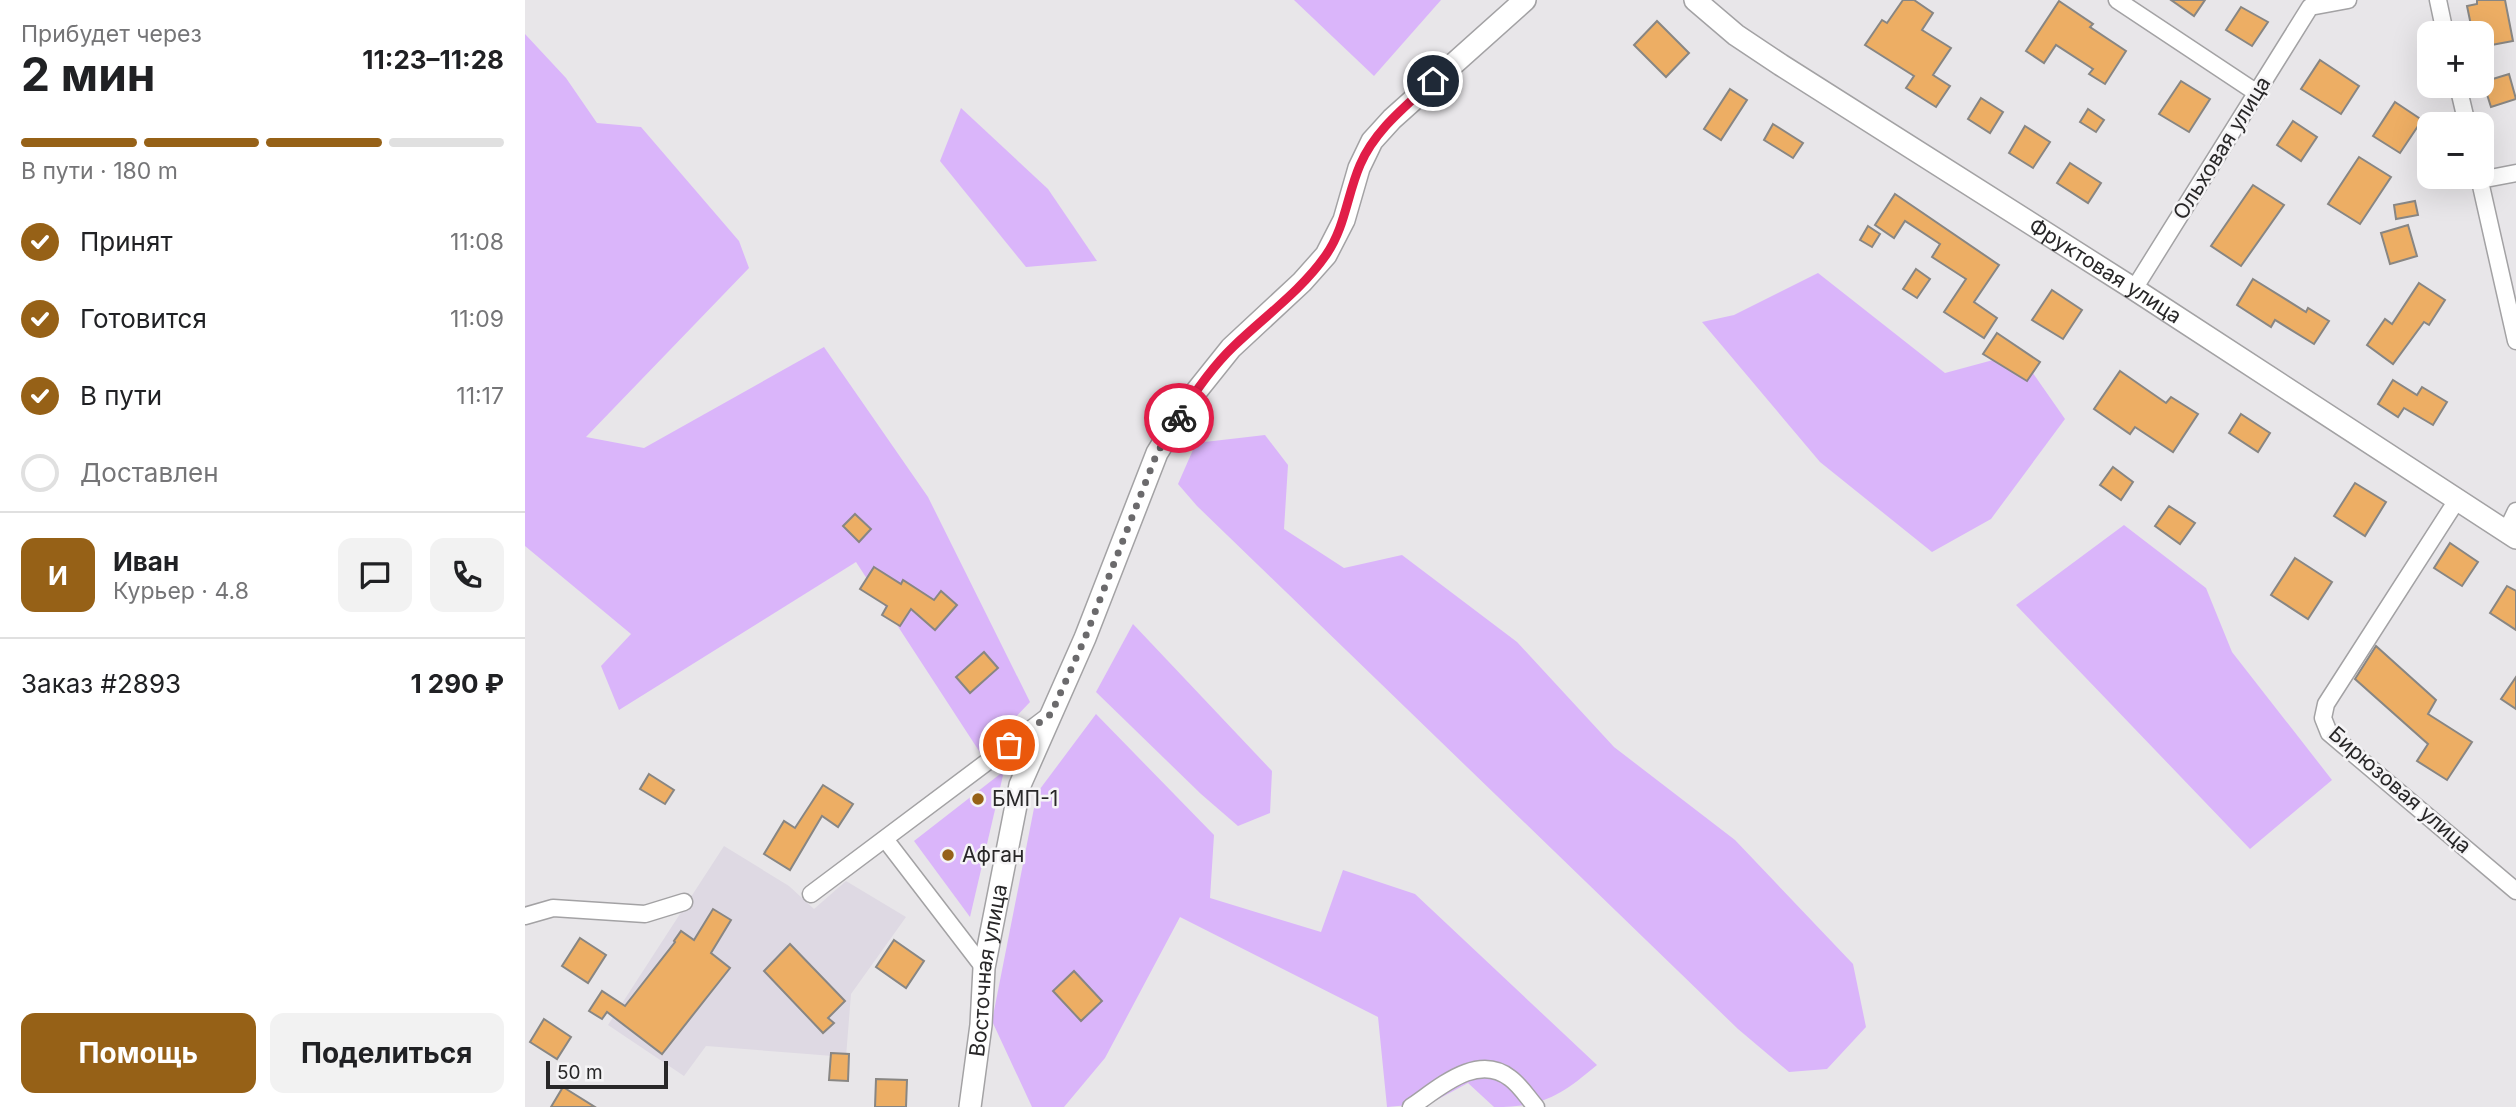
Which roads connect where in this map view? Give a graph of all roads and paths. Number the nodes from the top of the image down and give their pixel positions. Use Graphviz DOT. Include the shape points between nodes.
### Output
graph roads {
  1 [pos="1525,0"];
  2 [pos="1695,0"];
  3 [pos="2117,0"];
  4 [pos="2348,0"];
  5 [pos="2438,0"];
  6 [pos="2317,4"];
  7 [pos="2442,21"];
  8 [pos="2257,93"];
  9 [pos="2516,173"];
  10 [pos="2494,176"];
  11 [pos="2482,189"];
  12 [pos="2134,289"];
  13 [pos="2516,341"];
  14 [pos="2457,500"];
  15 [pos="2516,511"];
  16 [pos="2511,535"];
  17 [pos="1051,714"];
  18 [pos="885,839"];
  19 [pos="2516,891"];
  20 [pos="811,894"];
  21 [pos="684,902"];
  22 [pos="525,916"];
  23 [pos="984,968"];
  24 [pos="970,1107"];
  25 [pos="1411,1107"];
  26 [pos="1536,1107"];
  1 -- 17 [label="street, Восточная улица" via="1372,141 1344,220 1326,255 1231,348 1191,398 1157,453"];
  2 -- 12 [label="street, Фруктовая улица" via="1781,65"];
  3 -- 8 [label="street"];
  4 -- 6 [label="street"];
  5 -- 7 [label="street"];
  6 -- 8 [label="street, Ольховая улица"];
  8 -- 12 [label="street, Ольховая улица"];
  9 -- 10 [label="street"];
  11 -- 13 [label="street"];
  12 -- 14 [label="street, Фруктовая улица"];
  14 -- 16 [label="street, Фруктовая улица"];
  14 -- 19 [label="street, Бирюзовая улица" via="2326,704 2323,718 2329,733"];
  15 -- 16 [label="street"];
  17 -- 18 [label="street"];
  17 -- 23 [label="street, Восточная улица" via="1020,785"];
  18 -- 20 [label="street"];
  18 -- 23 [label="street"];
  21 -- 22 [label="street" via="645,914 553,908"];
  23 -- 24 [label="street, Восточная улица"];
  25 -- 26 [label="street" via="1461,1074 1486,1068 1509,1077"];
}
